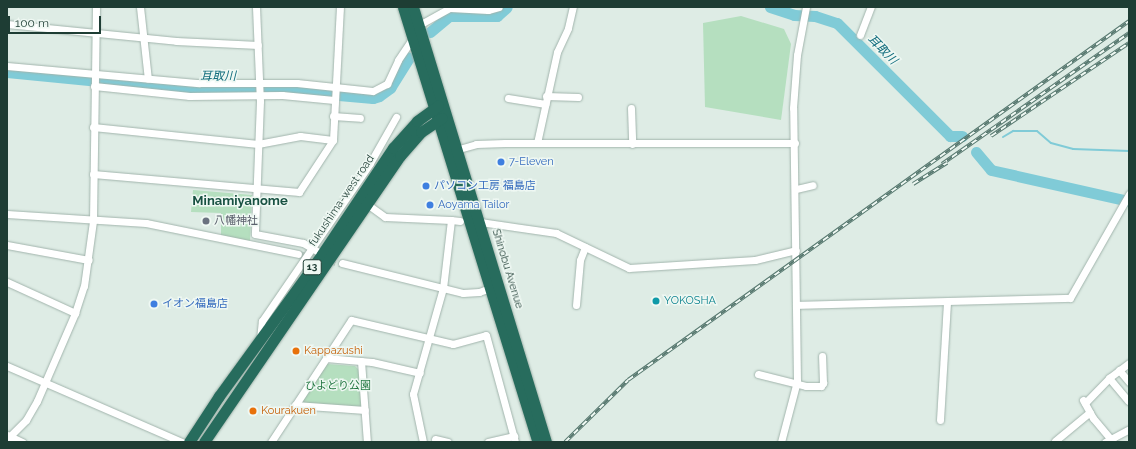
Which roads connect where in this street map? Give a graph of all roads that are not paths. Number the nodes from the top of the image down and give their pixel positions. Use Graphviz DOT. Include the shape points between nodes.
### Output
graph roads {
  1 [pos="96,7"];
  2 [pos="140,7"];
  3 [pos="256,7"];
  4 [pos="340,7"];
  5 [pos="403,7"];
  6 [pos="413,7"];
  7 [pos="499,7"];
  8 [pos="573,7"];
  9 [pos="806,7"];
  10 [pos="871,7"];
  11 [pos="7,24"];
  12 [pos="419,25"];
  13 [pos="96,31"];
  14 [pos="860,35"];
  15 [pos="143,36"];
  16 [pos="412,39"];
  17 [pos="258,45"];
  18 [pos="7,66"];
  19 [pos="148,79"];
  20 [pos="94,80"];
  21 [pos="260,83"];
  22 [pos="334,94"];
  23 [pos="260,95"];
  24 [pos="578,96"];
  25 [pos="508,98"];
  26 [pos="546,100"];
  27 [pos="444,103"];
  28 [pos="433,108"];
  29 [pos="631,108"];
  30 [pos="448,115"];
  31 [pos="333,116"];
  32 [pos="396,117"];
  33 [pos="360,118"];
  34 [pos="437,120"];
  35 [pos="93,127"];
  36 [pos="333,140"];
  37 [pos="537,143"];
  38 [pos="795,143"];
  39 [pos="258,144"];
  40 [pos="632,144"];
  41 [pos="459,149"];
  42 [pos="374,167"];
  43 [pos="93,174"];
  44 [pos="813,185"];
  45 [pos="256,190"];
  46 [pos="796,190"];
  47 [pos="1129,194"];
  48 [pos="367,204"];
  49 [pos="7,214"];
  50 [pos="451,220"];
  51 [pos="93,221"];
  52 [pos="460,221"];
  53 [pos="480,222"];
  54 [pos="7,245"];
  55 [pos="311,247"];
  56 [pos="585,247"];
  57 [pos="796,250"];
  58 [pos="298,254"];
  59 [pos="322,254"];
  60 [pos="89,260"];
  61 [pos="342,263"];
  62 [pos="7,282"];
  63 [pos="495,287"];
  64 [pos="443,288"];
  65 [pos="947,302"];
  66 [pos="576,305"];
  67 [pos="796,305"];
  68 [pos="75,313"];
  69 [pos="260,339"];
  70 [pos="429,339"];
  71 [pos="822,356"];
  72 [pos="326,358"];
  73 [pos="360,361"];
  74 [pos="1129,363"];
  75 [pos="7,366"];
  76 [pos="1119,370"];
  77 [pos="420,373"];
  78 [pos="758,374"];
  79 [pos="1109,378"];
  80 [pos="1129,382"];
  81 [pos="44,383"];
  82 [pos="796,383"];
  83 [pos="1128,401"];
  84 [pos="295,405"];
  85 [pos="365,410"];
  86 [pos="1090,412"];
  87 [pos="940,420"];
  88 [pos="1129,429"];
  89 [pos="8,437"];
  90 [pos="435,439"];
  91 [pos="514,439"];
  92 [pos="1055,441"];
  93 [pos="1109,441"];
  94 [pos="22,442"];
  95 [pos="182,442"];
  96 [pos="190,442"];
  97 [pos="204,442"];
  98 [pos="271,442"];
  99 [pos="367,442"];
  100 [pos="423,442"];
  101 [pos="448,442"];
  102 [pos="488,442"];
  103 [pos="538,442"];
  104 [pos="546,442"];
  105 [pos="782,442"];
  1 -- 13 [label="street"];
  2 -- 15 [label="street"];
  3 -- 17 [label="street"];
  4 -- 22 [label="street"];
  5 -- 16 [label="highway, Shinobu Avenue"];
  6 -- 12 [label="highway, Shinobu Avenue"];
  7 -- 12 [label="street" via="488,10 450,8"];
  8 -- 26 [label="street" via="568,28 557,52"];
  9 -- 38 [label="street" via="797,55 793,108"];
  10 -- 14 [label="street"];
  11 -- 13 [label="street"];
  12 -- 27 [label="highway, Shinobu Avenue"];
  13 -- 15 [label="street"];
  13 -- 20 [label="street"];
  15 -- 17 [label="street" via="176,41"];
  15 -- 19 [label="street"];
  16 -- 22 [label="street" via="384,88"];
  16 -- 28 [label="highway, Shinobu Avenue"];
  17 -- 21 [label="street"];
  18 -- 20 [label="street"];
  19 -- 20 [label="street"];
  19 -- 21 [label="street" via="221,84"];
  20 -- 23 [label="street" via="189,96"];
  20 -- 35 [label="street"];
  21 -- 22 [label="street"];
  21 -- 23 [label="street"];
  22 -- 23 [label="street"];
  22 -- 31 [label="street"];
  23 -- 39 [label="street"];
  24 -- 26 [label="street"];
  25 -- 26 [label="street"];
  26 -- 37 [label="street"];
  27 -- 28 [label="highway, fukushima-west road / 13"];
  27 -- 30 [label="highway, Shinobu Avenue"];
  28 -- 34 [label="highway, Shinobu Avenue"];
  28 -- 42 [label="highway, fukushima-west road / 13" via="417,121"];
  29 -- 40 [label="street"];
  30 -- 34 [label="highway, fukushima-west road / 13"];
  30 -- 41 [label="highway, Shinobu Avenue"];
  31 -- 33 [label="street"];
  31 -- 36 [label="street"];
  32 -- 42 [label="street"];
  34 -- 48 [label="highway, fukushima-west road / 13" via="420,132"];
  34 -- 63 [label="highway, Shinobu Avenue"];
  35 -- 39 [label="street"];
  35 -- 43 [label="street"];
  36 -- 39 [label="street" via="300,136"];
  36 -- 45 [label="street" via="299,192"];
  37 -- 40 [label="street"];
  37 -- 41 [label="street" via="476,144"];
  38 -- 40 [label="street"];
  38 -- 46 [label="street"];
  39 -- 45 [label="street"];
  41 -- 53 [label="highway, Shinobu Avenue"];
  42 -- 55 [label="street"];
  42 -- 59 [label="highway, fukushima-west road / 13"];
  43 -- 45 [label="street"];
  43 -- 51 [label="street"];
  44 -- 46 [label="street"];
  45 -- 55 [label="street" via="255,234"];
  46 -- 57 [label="street"];
  47 -- 65 [label="street" via="1070,298"];
  48 -- 50 [label="street" via="385,217"];
  48 -- 97 [label="highway, fukushima-west road / 13"];
  49 -- 51 [label="street"];
  50 -- 52 [label="street"];
  50 -- 64 [label="street"];
  51 -- 58 [label="street" via="146,223"];
  51 -- 60 [label="street"];
  53 -- 56 [label="street" via="556,233"];
  53 -- 63 [label="highway, Shinobu Avenue"];
  54 -- 60 [label="street"];
  55 -- 59 [label="street"];
  55 -- 69 [label="street" via="262,321"];
  56 -- 57 [label="street" via="614,263 636,269 755,260"];
  56 -- 66 [label="street" via="580,260"];
  57 -- 67 [label="street"];
  59 -- 69 [label="highway, fukushima-west road / 13"];
  60 -- 68 [label="street"];
  61 -- 64 [label="street"];
  62 -- 68 [label="street"];
  63 -- 64 [label="street" via="468,293"];
  63 -- 103 [label="highway, Shinobu Avenue"];
  63 -- 104 [label="highway, Shinobu Avenue"];
  64 -- 70 [label="street"];
  65 -- 67 [label="street"];
  65 -- 87 [label="street"];
  67 -- 82 [label="street"];
  68 -- 81 [label="street"];
  69 -- 96 [label="highway, fukushima-west road / 13"];
  70 -- 72 [label="street" via="351,320"];
  70 -- 77 [label="street"];
  70 -- 91 [label="street" via="453,344 486,335"];
  71 -- 82 [label="street" via="823,383 820,386"];
  72 -- 73 [label="street"];
  72 -- 84 [label="street"];
  73 -- 77 [label="street"];
  73 -- 85 [label="street"];
  74 -- 76 [label="street"];
  75 -- 81 [label="street"];
  76 -- 79 [label="street"];
  76 -- 80 [label="street"];
  77 -- 100 [label="street" via="413,402"];
  78 -- 82 [label="street"];
  79 -- 83 [label="street"];
  79 -- 86 [label="street" via="1084,401"];
  81 -- 89 [label="street" via="26,420"];
  81 -- 95 [label="street"];
  82 -- 105 [label="street"];
  84 -- 85 [label="street"];
  84 -- 98 [label="street"];
  85 -- 99 [label="street"];
  86 -- 92 [label="street"];
  86 -- 93 [label="street"];
  88 -- 93 [label="street"];
  89 -- 94 [label="street"];
  90 -- 101 [label="street"];
  91 -- 102 [label="street"];
}
